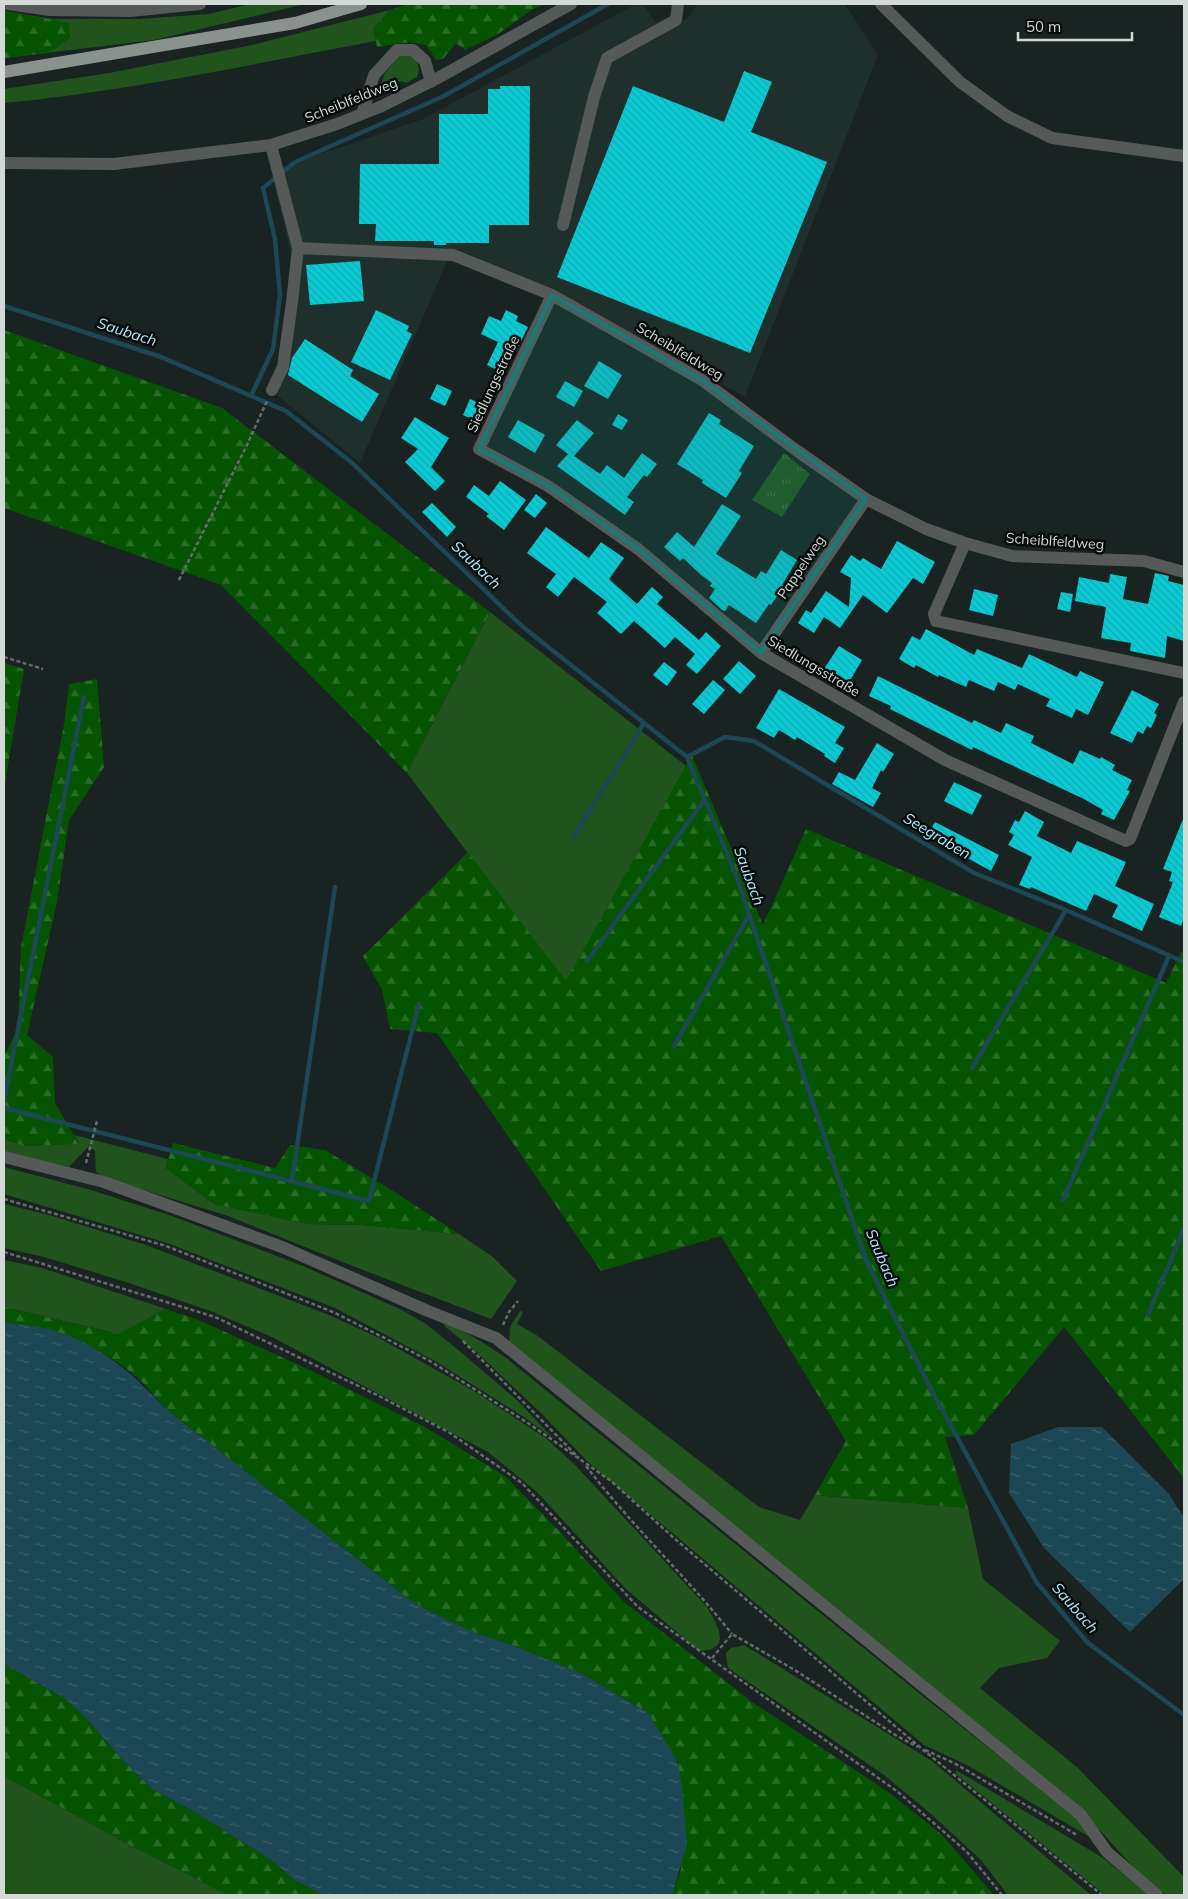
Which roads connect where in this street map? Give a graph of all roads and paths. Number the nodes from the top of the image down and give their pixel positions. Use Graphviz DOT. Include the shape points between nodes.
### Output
graph roads {
  1 [pos="8,4"];
  2 [pos="200,4"];
  3 [pos="361,4"];
  4 [pos="571,4"];
  5 [pos="678,4"];
  6 [pos="881,4"];
  7 [pos="4,72"];
  8 [pos="431,82"];
  9 [pos="362,114"];
  10 [pos="271,145"];
  11 [pos="1184,156"];
  12 [pos="4,163"];
  13 [pos="563,225"];
  14 [pos="298,248"];
  15 [pos="552,295"];
  16 [pos="272,390"];
  17 [pos="261,414"];
  18 [pos="866,499"];
  19 [pos="965,543"];
  20 [pos="1184,572"];
  21 [pos="179,580"];
  22 [pos="761,653"];
  23 [pos="4,657"];
  24 [pos="43,669"];
  25 [pos="1184,673"];
  26 [pos="1184,702"];
  27 [pos="97,1121"];
  28 [pos="4,1157"];
  29 [pos="83,1176"];
  30 [pos="4,1198"];
  31 [pos="4,1252"];
  32 [pos="518,1301"];
  33 [pos="458,1336"];
  34 [pos="496,1338"];
  35 [pos="584,1462"];
  36 [pos="732,1634"];
  37 [pos="712,1658"];
  38 [pos="922,1749"];
  39 [pos="1082,1838"];
  40 [pos="1002,1895"];
  41 [pos="1102,1895"];
  42 [pos="1158,1895"];
  1 -- 2 [label="street" via="50,10 130,11"];
  3 -- 7 [label="main road" via="295,23"];
  4 -- 8 [label="street, Scheiblfeldweg"];
  5 -- 13 [label="street" via="676,20 607,58 594,97"];
  6 -- 11 [label="street" via="960,82 1007,116 1052,138"];
  8 -- 9 [label="street, Scheiblfeldweg"];
  8 -- 9 [label="street" via="425,61 414,50 397,50 374,75"];
  9 -- 10 [label="street, Scheiblfeldweg"];
  10 -- 12 [label="street, Scheiblfeldweg" via="114,164"];
  10 -- 14 [label="street"];
  14 -- 15 [label="street, Scheiblfeldweg" via="453,255"];
  14 -- 16 [label="street" via="282,367"];
  15 -- 18 [label="street, Scheiblfeldweg" via="702,380"];
  15 -- 22 [label="street, Siedlungsstraße" via="479,449 548,486 638,549"];
  17 -- 21 [label="path"];
  18 -- 19 [label="street, Scheiblfeldweg" via="926,529"];
  18 -- 22 [label="street, Pappelweg"];
  19 -- 20 [label="street, Scheiblfeldweg" via="1012,556 1144,561"];
  19 -- 25 [label="street" via="934,614 936,621"];
  22 -- 26 [label="street, Siedlungsstraße" via="945,760 1126,841 1130,839"];
  23 -- 24 [label="path"];
  27 -- 29 [label="path"];
  28 -- 29 [label="street"];
  29 -- 34 [label="street" via="282,1246"];
  30 -- 35 [label="path" via="166,1246 334,1312 430,1360"];
  31 -- 37 [label="path" via="215,1317 450,1432 522,1483 638,1607"];
  32 -- 34 [label="path"];
  33 -- 35 [label="path"];
  34 -- 42 [label="street" via="1081,1815 1107,1852"];
  35 -- 36 [label="path" via="612,1500"];
  35 -- 38 [label="path" via="611,1481"];
  36 -- 37 [label="path"];
  36 -- 38 [label="path"];
  37 -- 40 [label="path" via="898,1792 967,1852"];
  38 -- 39 [label="path" via="954,1763"];
  38 -- 41 [label="path"];
}
